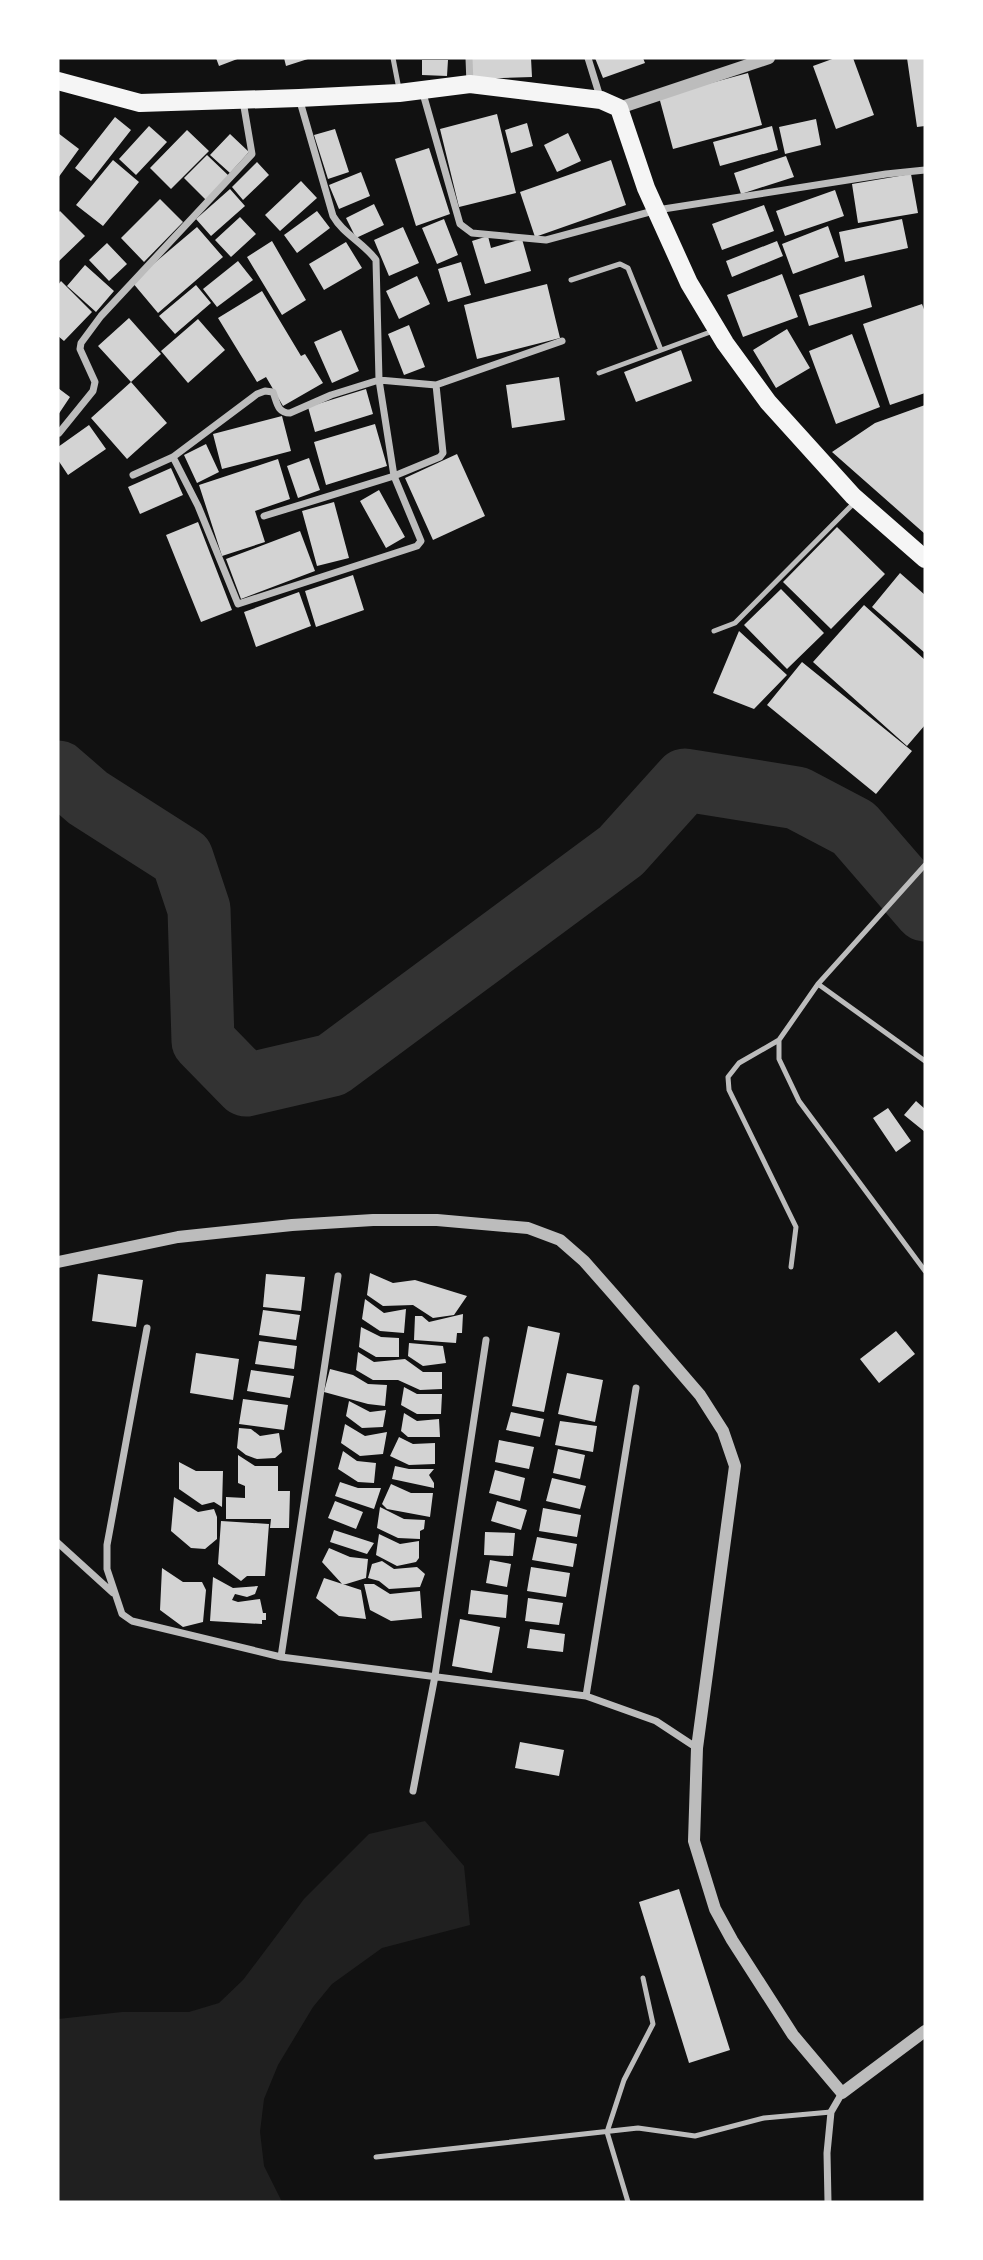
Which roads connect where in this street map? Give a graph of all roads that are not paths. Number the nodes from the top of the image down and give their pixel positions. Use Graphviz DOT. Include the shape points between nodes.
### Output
graph roads {
  1 [pos="393,58"];
  2 [pos="469,58"];
  3 [pos="587,58"];
  4 [pos="769,58"];
  5 [pos="58,80"];
  6 [pos="470,84"];
  7 [pos="421,89"];
  8 [pos="399,93"];
  9 [pos="299,98"];
  10 [pos="601,100"];
  11 [pos="243,101"];
  12 [pos="619,108"];
  13 [pos="925,170"];
  14 [pos="657,210"];
  15 [pos="571,280"];
  16 [pos="716,329"];
  17 [pos="562,341"];
  18 [pos="662,350"];
  19 [pos="599,373"];
  20 [pos="379,380"];
  21 [pos="436,385"];
  22 [pos="59,433"];
  23 [pos="173,457"];
  24 [pos="134,475"];
  25 [pos="394,476"];
  26 [pos="857,499"];
  27 [pos="264,516"];
  28 [pos="925,559"];
  29 [pos="714,631"];
  30 [pos="925,865"];
  31 [pos="818,984"];
  32 [pos="779,1040"];
  33 [pos="925,1061"];
  34 [pos="58,1262"];
  35 [pos="791,1267"];
  36 [pos="925,1271"];
  37 [pos="338,1276"];
  38 [pos="147,1328"];
  39 [pos="486,1340"];
  40 [pos="636,1388"];
  41 [pos="58,1543"];
  42 [pos="114,1593"];
  43 [pos="281,1657"];
  44 [pos="435,1676"];
  45 [pos="586,1696"];
  46 [pos="697,1748"];
  47 [pos="413,1791"];
  48 [pos="643,1978"];
  49 [pos="925,2031"];
  50 [pos="842,2093"];
  51 [pos="831,2112"];
  52 [pos="607,2132"];
  53 [pos="376,2157"];
  54 [pos="628,2202"];
  55 [pos="828,2202"];
  1 -- 8 [label="lane"];
  2 -- 6 [label="street"];
  3 -- 10 [label="street"];
  4 -- 12 [label="street"];
  5 -- 11 [label="main road" via="140,103"];
  6 -- 7 [label="main road"];
  6 -- 10 [label="main road"];
  7 -- 8 [label="main road"];
  7 -- 14 [label="street" via="460,224 472,233 546,240"];
  8 -- 9 [label="main road"];
  9 -- 11 [label="main road"];
  9 -- 20 [label="street" via="332,216 376,260"];
  10 -- 12 [label="main road"];
  11 -- 22 [label="street" via="252,154 110,306 82,343 80,349 95,382 93,391"];
  12 -- 14 [label="main road"];
  13 -- 14 [label="street"];
  14 -- 16 [label="main road" via="689,283"];
  15 -- 18 [label="lane" via="620,264 628,268"];
  16 -- 18 [label="lane"];
  16 -- 26 [label="main road" via="768,402"];
  17 -- 21 [label="street"];
  18 -- 19 [label="lane"];
  20 -- 21 [label="street"];
  20 -- 23 [label="street" via="290,413 279,410 273,392 265,391"];
  20 -- 25 [label="street"];
  21 -- 25 [label="street" via="443,453"];
  23 -- 24 [label="street"];
  23 -- 25 [label="street" via="238,604 420,544"];
  25 -- 27 [label="street"];
  26 -- 28 [label="main road"];
  26 -- 29 [label="lane" via="735,623"];
  30 -- 31 [label="lane"];
  31 -- 32 [label="lane"];
  31 -- 33 [label="lane"];
  32 -- 35 [label="lane" via="739,1063 728,1077 729,1090 796,1227"];
  32 -- 36 [label="lane" via="779,1059 799,1101"];
  34 -- 46 [label="street" via="178,1237 373,1220 528,1228 560,1240 584,1261 700,1395 723,1431 735,1466"];
  37 -- 43 [label="street"];
  38 -- 42 [label="street" via="107,1545"];
  39 -- 44 [label="street"];
  40 -- 45 [label="street"];
  41 -- 42 [label="street"];
  42 -- 43 [label="street" via="122,1614 132,1621"];
  43 -- 44 [label="street"];
  44 -- 45 [label="street"];
  44 -- 47 [label="street"];
  45 -- 46 [label="street" via="656,1721"];
  46 -- 50 [label="street" via="694,1841 715,1909 793,2035"];
  48 -- 52 [label="lane" via="653,2024 624,2080"];
  49 -- 50 [label="street"];
  50 -- 51 [label="street"];
  51 -- 52 [label="lane" via="764,2118 695,2136 638,2128"];
  51 -- 55 [label="street"];
  52 -- 53 [label="lane"];
  52 -- 54 [label="lane"];
}
